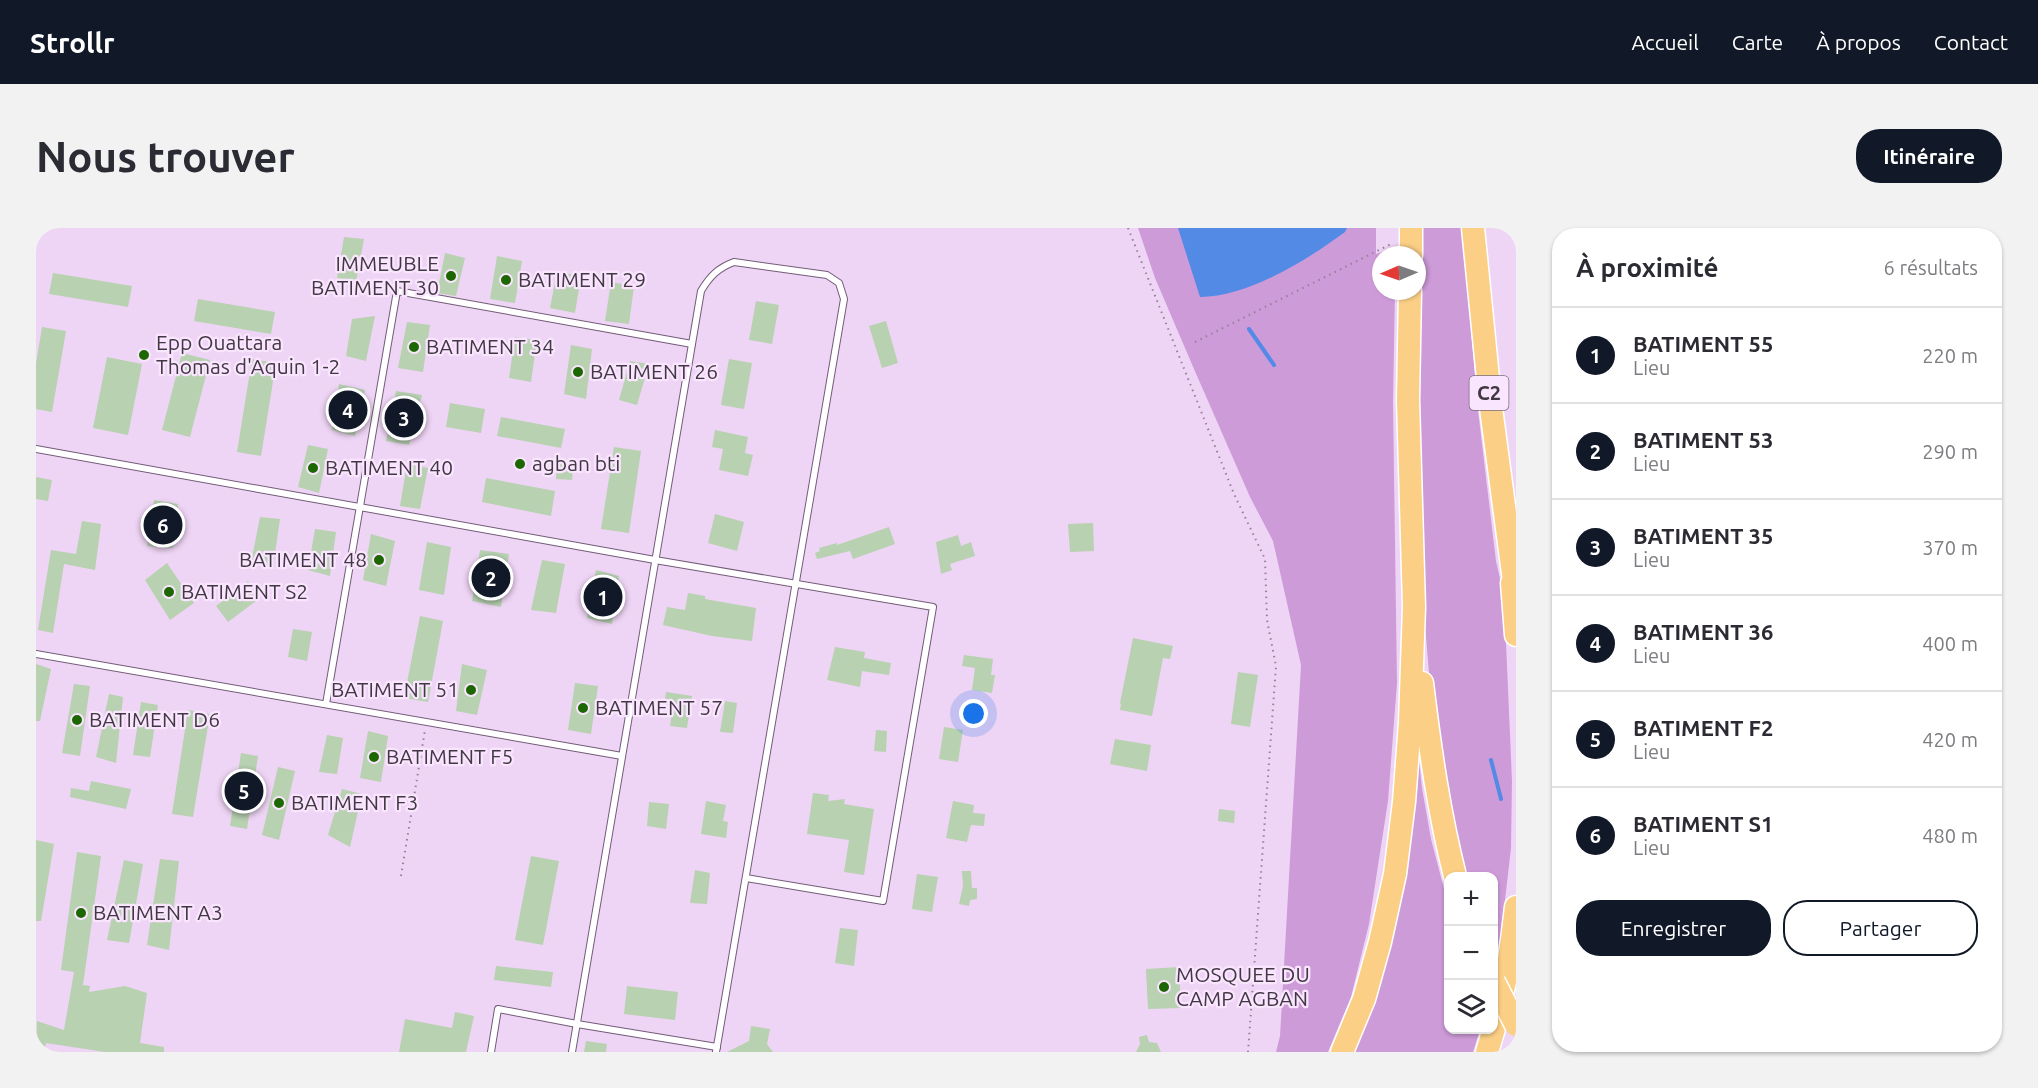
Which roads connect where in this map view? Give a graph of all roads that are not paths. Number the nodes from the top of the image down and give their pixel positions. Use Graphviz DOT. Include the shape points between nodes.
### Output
graph roads {
  1 [pos="1473,228"];
  2 [pos="1410,300"];
  3 [pos="692,344"];
  4 [pos="36,449"];
  5 [pos="360,508"];
  6 [pos="1510,523"];
  7 [pos="1510,557"];
  8 [pos="656,560"];
  9 [pos="796,583"];
  10 [pos="1516,596"];
  11 [pos="1414,608"];
  12 [pos="1516,635"];
  13 [pos="36,654"];
  14 [pos="327,704"];
  15 [pos="622,756"];
  16 [pos="1454,872"];
  17 [pos="746,878"];
  18 [pos="1516,906"];
  19 [pos="1498,990"];
  20 [pos="577,1024"];
  21 [pos="1516,1024"];
  22 [pos="717,1049"];
  23 [pos="491,1052"];
  24 [pos="572,1052"];
  25 [pos="1342,1052"];
  26 [pos="1487,1052"];
  1 -- 6 [label="highway, C2" via="1491,408"];
  2 -- 11 [label="highway" via="1408,400"];
  3 -- 5 [label="lane" via="397,291"];
  3 -- 8 [label="lane"];
  3 -- 9 [label="lane" via="701,291 711,275 723,266 734,262 827,275 838,283 844,299"];
  4 -- 5 [label="lane"];
  5 -- 8 [label="lane"];
  5 -- 14 [label="lane"];
  6 -- 7 [label="highway, C2"];
  7 -- 10 [label="highway"];
  7 -- 12 [label="highway"];
  8 -- 9 [label="lane"];
  8 -- 15 [label="lane"];
  9 -- 17 [label="lane"];
  9 -- 17 [label="lane" via="933,607 883,901"];
  11 -- 16 [label="highway" via="1434,780"];
  11 -- 25 [label="highway" via="1410,723 1395,874 1364,999"];
  13 -- 14 [label="lane"];
  14 -- 15 [label="lane"];
  15 -- 20 [label="lane"];
  17 -- 22 [label="lane"];
  18 -- 26 [label="highway" via="1496,1024"];
  19 -- 21 [label="highway, bridge"];
  20 -- 22 [label="lane"];
  20 -- 23 [label="lane" via="498,1009"];
  20 -- 24 [label="lane"];
}
